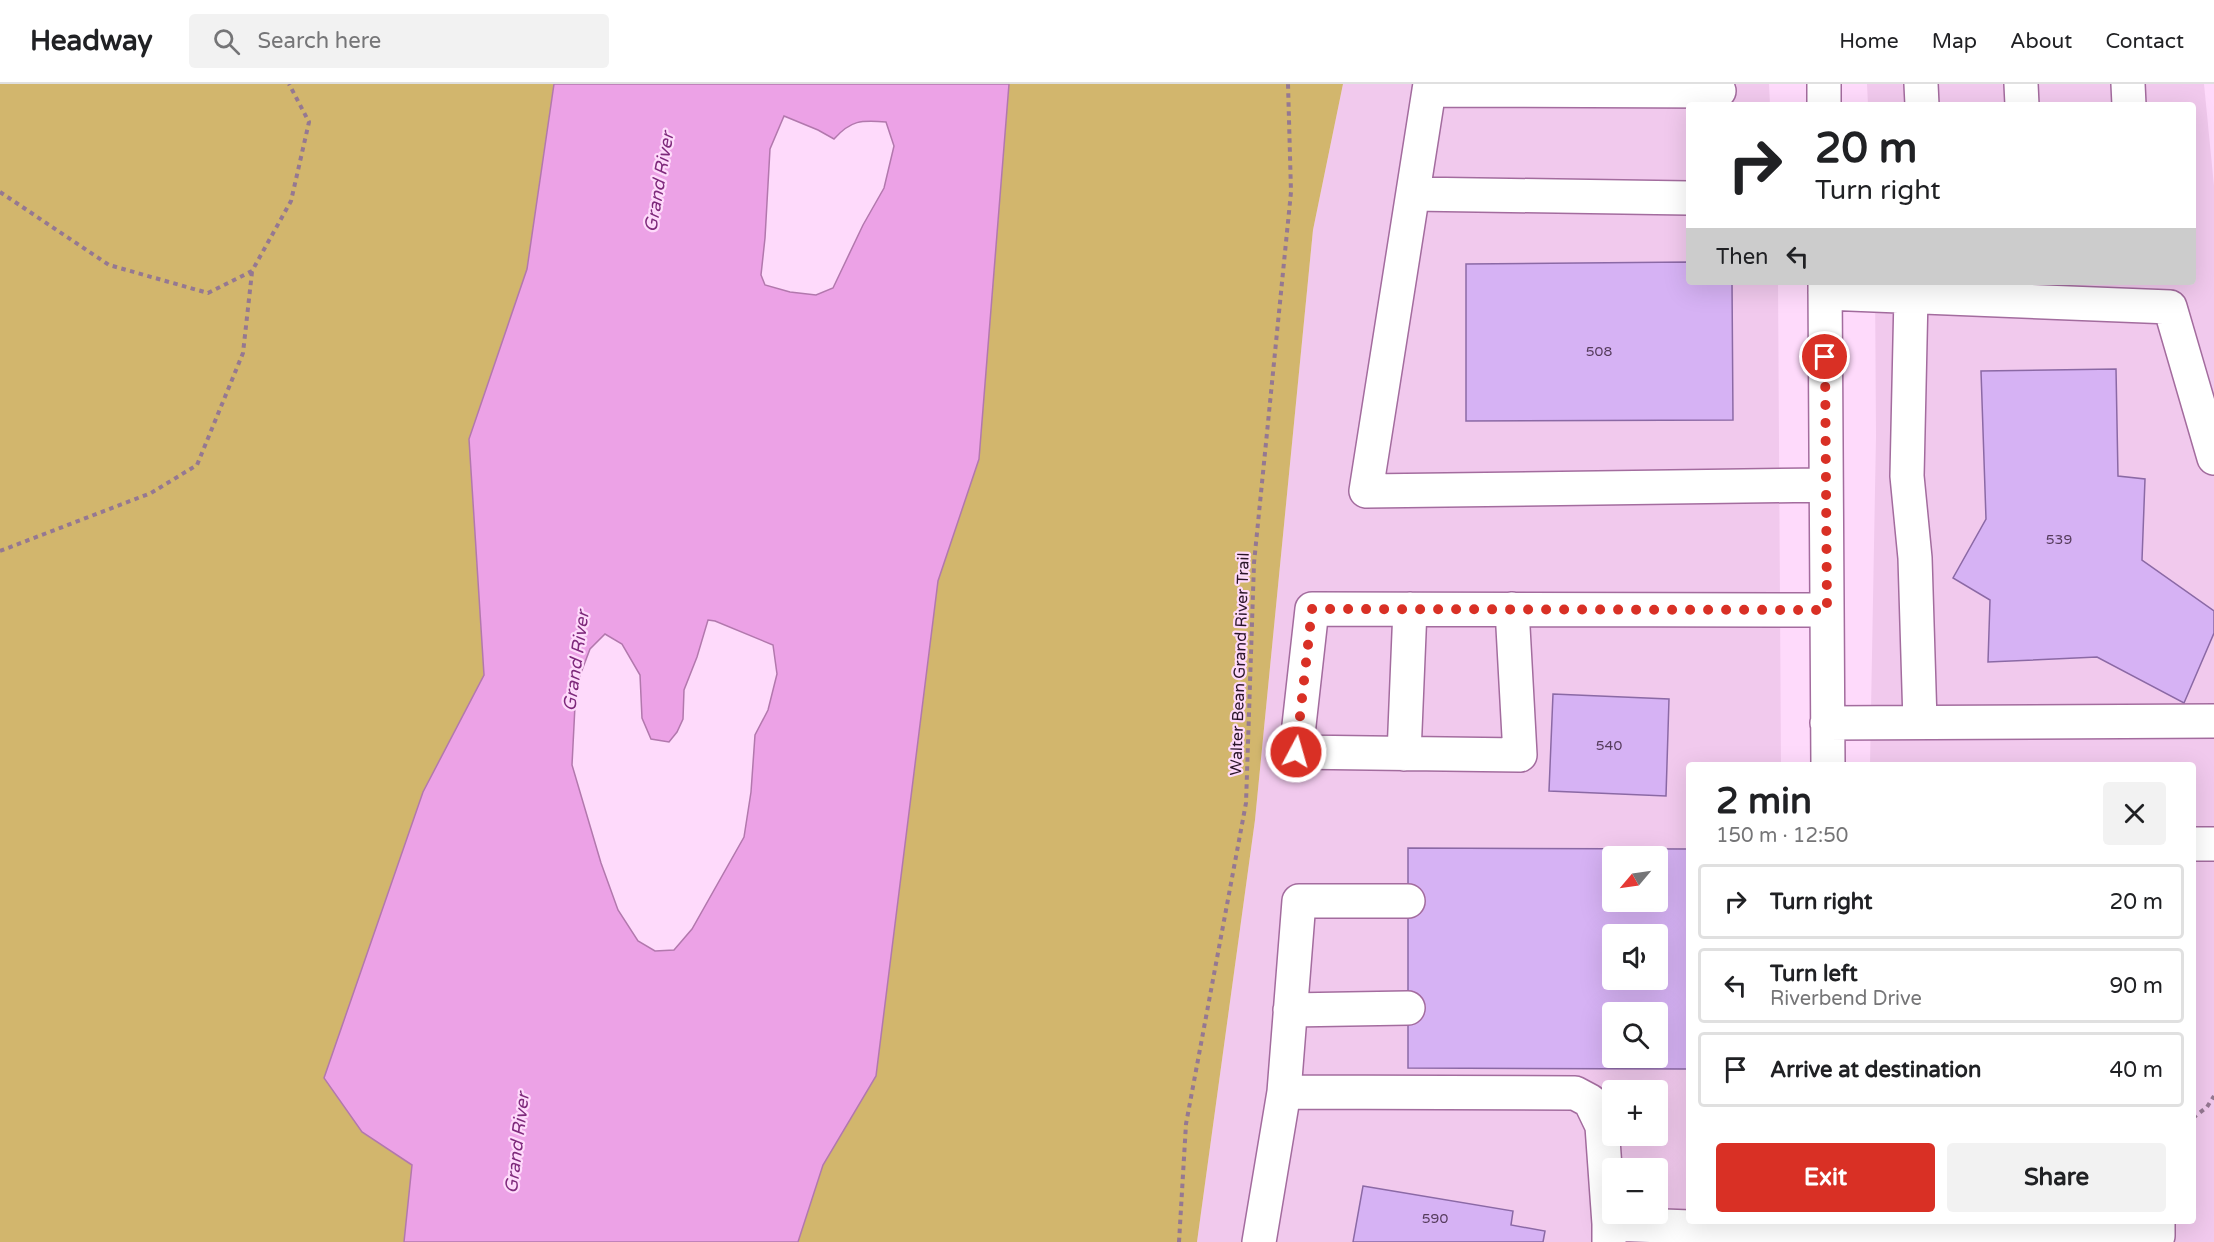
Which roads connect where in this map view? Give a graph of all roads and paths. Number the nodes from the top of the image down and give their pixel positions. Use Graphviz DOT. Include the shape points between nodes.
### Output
graph roads {
  1 [pos="289,84"];
  2 [pos="1288,84"];
  3 [pos="1824,84"];
  4 [pos="1921,84"];
  5 [pos="2021,84"];
  6 [pos="2128,84"];
  7 [pos="1430,87"];
  8 [pos="1719,94"];
  9 [pos="1824,102"];
  10 [pos="1922,102"];
  11 [pos="2022,102"];
  12 [pos="2129,102"];
  13 [pos="0,192"];
  14 [pos="1413,194"];
  15 [pos="1686,198"];
  16 [pos="252,271"];
  17 [pos="1825,287"];
  18 [pos="1911,296"];
  19 [pos="2214,458"];
  20 [pos="1826,485"];
  21 [pos="0,551"];
  22 [pos="1410,609"];
  23 [pos="1512,609"];
  24 [pos="1827,610"];
  25 [pos="2214,721"];
  26 [pos="1920,722"];
  27 [pos="1827,723"];
  28 [pos="1404,754"];
  29 [pos="1827,762"];
  30 [pos="2196,844"];
  31 [pos="2214,844"];
  32 [pos="1408,901"];
  33 [pos="1408,1008"];
  34 [pos="1290,1010"];
  35 [pos="1284,1092"];
  36 [pos="2214,1096"];
  37 [pos="2196,1116"];
  38 [pos="2158,1224"];
  39 [pos="1830,1232"];
  40 [pos="1609,1233"];
  41 [pos="1714,1236"];
  42 [pos="2104,1239"];
  43 [pos="1179,1242"];
  44 [pos="1259,1242"];
  1 -- 16 [label="path" via="309,122 291,201"];
  2 -- 43 [label="path, Walter Bean Grand River Trail" via="1292,192 1254,563 1246,803 1186,1124"];
  3 -- 9 [label="street"];
  4 -- 10 [label="street"];
  5 -- 11 [label="street"];
  6 -- 12 [label="street"];
  7 -- 8 [label="street"];
  7 -- 14 [label="street"];
  13 -- 16 [label="path" via="109,266 208,293"];
  14 -- 15 [label="street"];
  14 -- 20 [label="street" via="1366,491"];
  16 -- 21 [label="path" via="243,353 198,465 151,493"];
  17 -- 18 [label="street"];
  17 -- 20 [label="street"];
  18 -- 19 [label="street" via="2170,307"];
  18 -- 26 [label="street" via="1907,476 1915,558"];
  20 -- 24 [label="street"];
  22 -- 23 [label="street"];
  22 -- 28 [label="street"];
  22 -- 28 [label="street" via="1312,609 1296,752"];
  23 -- 24 [label="street"];
  23 -- 28 [label="street" via="1520,755"];
  24 -- 27 [label="street"];
  25 -- 26 [label="street"];
  26 -- 27 [label="street"];
  27 -- 29 [label="street"];
  30 -- 31 [label="street"];
  32 -- 34 [label="street" via="1299,901"];
  33 -- 34 [label="street"];
  34 -- 35 [label="street"];
  35 -- 40 [label="street" via="1575,1093 1590,1101 1602,1126"];
  35 -- 44 [label="street"];
  36 -- 37 [label="path"];
  38 -- 42 [label="street" via="2158,1236"];
  39 -- 41 [label="street"];
  39 -- 42 [label="street"];
  40 -- 41 [label="street"];
}
